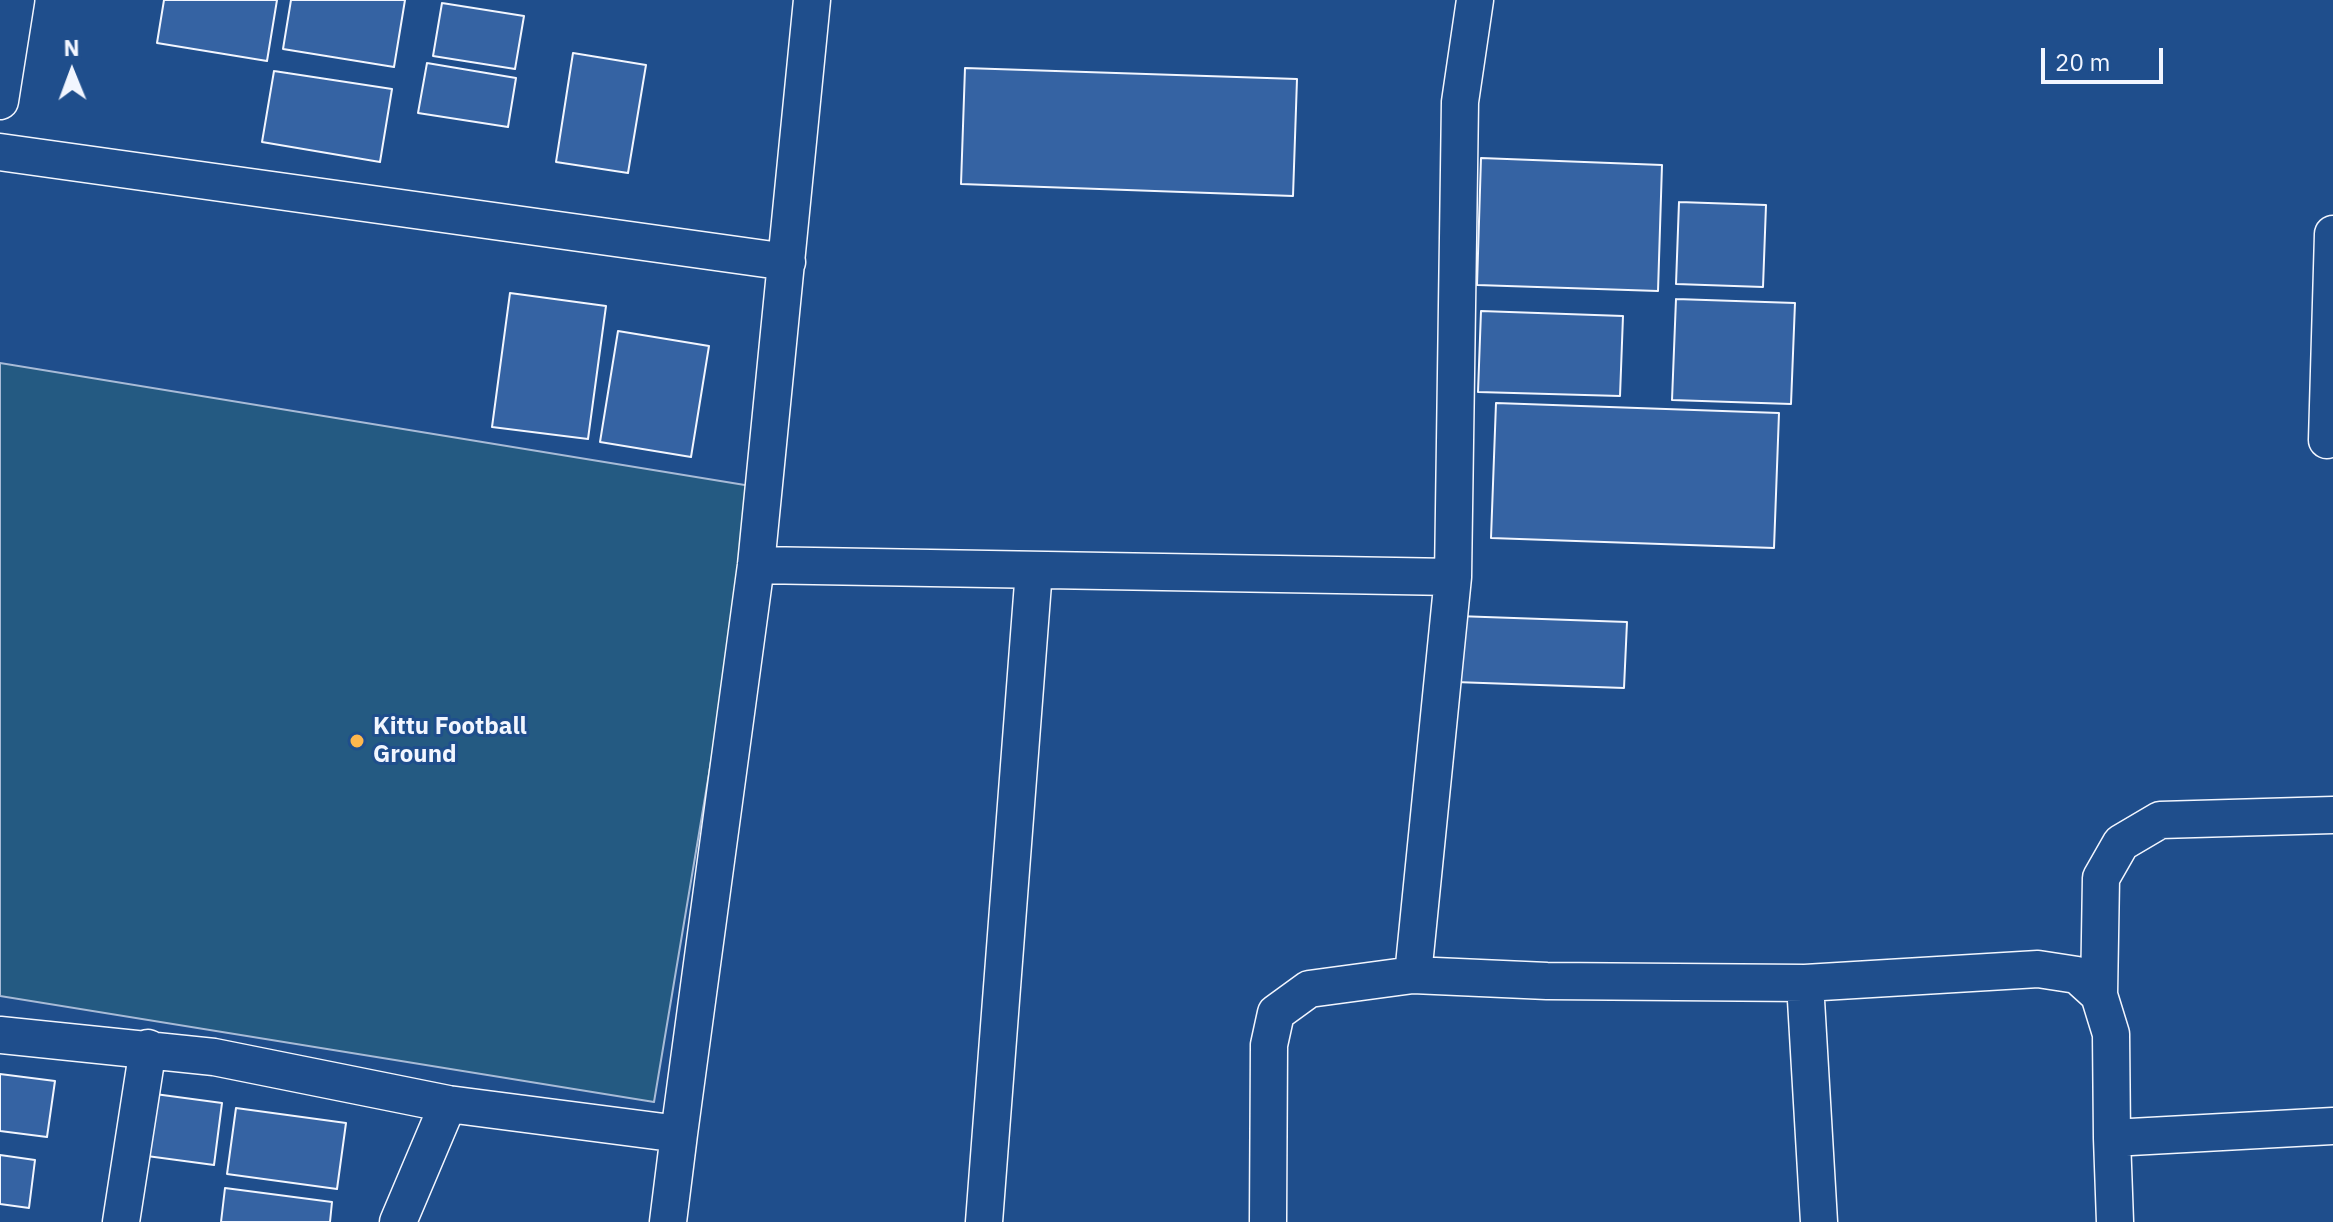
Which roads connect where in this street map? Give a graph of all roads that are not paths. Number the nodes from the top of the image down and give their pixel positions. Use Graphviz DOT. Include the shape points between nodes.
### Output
graph roads {
  1 [pos="16,0"];
  2 [pos="812,0"];
  3 [pos="1475,0"];
  4 [pos="0,101"];
  5 [pos="0,152"];
  6 [pos="2333,234"];
  7 [pos="787,262"];
  8 [pos="2327,440"];
  9 [pos="756,565"];
  10 [pos="1034,570"];
  11 [pos="1453,577"];
  12 [pos="2333,815"];
  13 [pos="1413,975"];
  14 [pos="1805,983"];
  15 [pos="2099,995"];
  16 [pos="0,1035"];
  17 [pos="148,1048"];
  18 [pos="448,1104"];
  19 [pos="2333,1126"];
  20 [pos="679,1134"];
  21 [pos="2112,1138"];
  22 [pos="121,1222"];
  23 [pos="398,1222"];
  24 [pos="668,1222"];
  25 [pos="984,1222"];
  26 [pos="1268,1222"];
  27 [pos="1819,1222"];
  28 [pos="2115,1222"];
  1 -- 4 [label="street"];
  2 -- 7 [label="street"];
  3 -- 11 [label="street" via="1460,102"];
  5 -- 7 [label="street"];
  6 -- 8 [label="street"];
  7 -- 9 [label="street"];
  9 -- 10 [label="street"];
  9 -- 20 [label="street"];
  10 -- 11 [label="street"];
  10 -- 25 [label="street"];
  11 -- 13 [label="street"];
  12 -- 15 [label="street" via="2160,820 2121,843 2101,878"];
  13 -- 14 [label="street"];
  13 -- 26 [label="street" via="1309,989 1276,1013 1269,1045"];
  14 -- 15 [label="street" via="2038,969 2077,975"];
  14 -- 27 [label="street"];
  15 -- 21 [label="street" via="2111,1034"];
  16 -- 17 [label="street"];
  17 -- 18 [label="street"];
  17 -- 22 [label="street"];
  18 -- 20 [label="street"];
  18 -- 23 [label="street"];
  19 -- 21 [label="street"];
  20 -- 24 [label="street"];
  21 -- 28 [label="street"];
}
